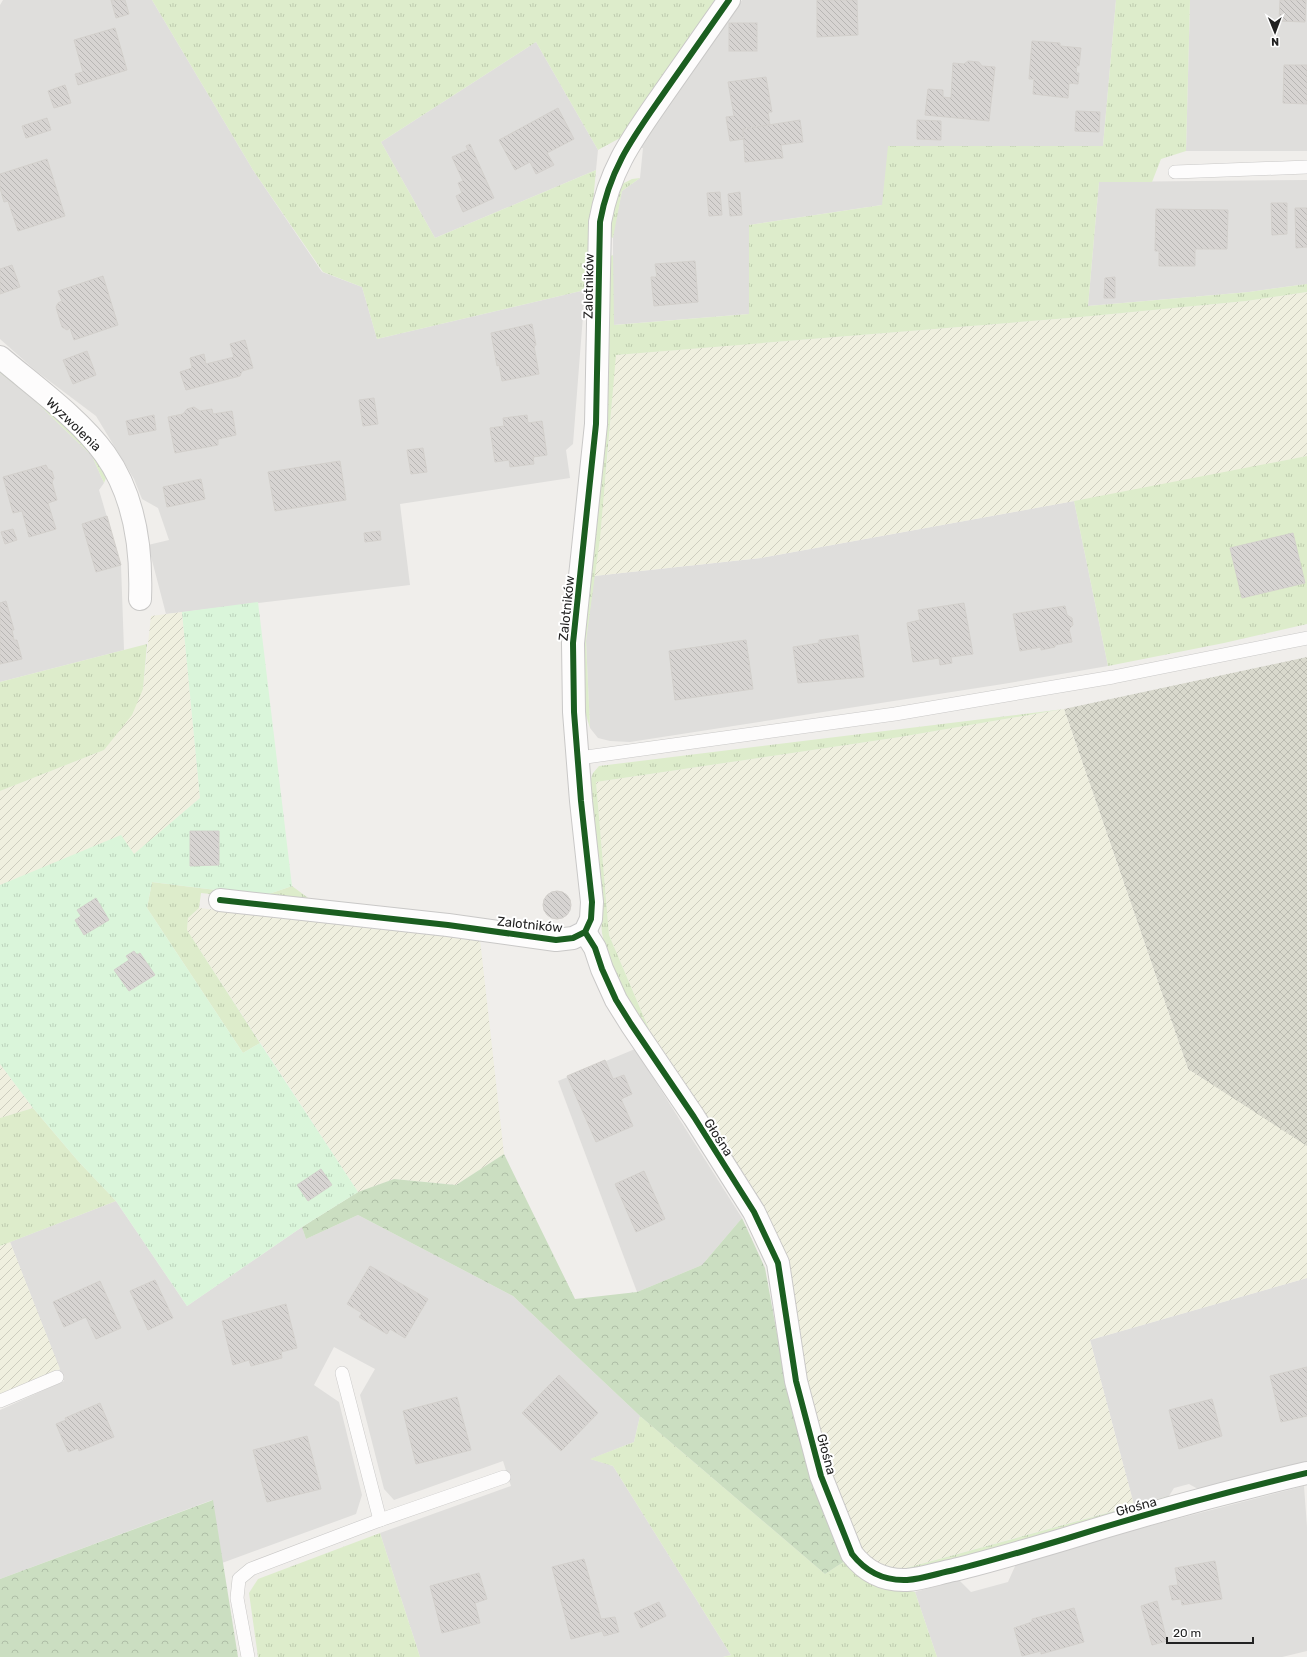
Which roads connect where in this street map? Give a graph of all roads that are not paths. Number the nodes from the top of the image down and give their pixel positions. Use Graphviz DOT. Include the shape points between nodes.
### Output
graph roads {
  1 [pos="729,0"];
  2 [pos="1307,167"];
  3 [pos="1175,172"];
  4 [pos="0,358"];
  5 [pos="140,599"];
  6 [pos="1307,638"];
  7 [pos="579,758"];
  8 [pos="220,900"];
  9 [pos="585,932"];
  10 [pos="342,1373"];
  11 [pos="56,1377"];
  12 [pos="0,1401"];
  13 [pos="1307,1473"];
  14 [pos="504,1477"];
  15 [pos="380,1520"];
  16 [pos="248,1657"];
  1 -- 7 [label="street, Zalotników" via="627,146 604,199 600,222 596,424 573,643 574,712"];
  2 -- 3 [label="lane"];
  4 -- 5 [label="street, Wyzwolenia" via="82,428 105,455 116,473 133,513 137,533 141,575"];
  6 -- 7 [label="lane" via="1120,676 895,714"];
  7 -- 9 [label="street, Zalotników" via="592,902 591,920"];
  8 -- 9 [label="street, Zalotników" via="448,925 556,940 573,938"];
  9 -- 13 [label="street, Głośna" via="595,948 620,1006 754,1212 778,1263 796,1381 821,1476 852,1554 860,1564 875,1575 891,1579 907,1580 930,1576"];
  10 -- 15 [label="lane"];
  11 -- 12 [label="lane"];
  14 -- 15 [label="lane"];
  15 -- 16 [label="lane" via="251,1569 239,1579 237,1598"];
}
